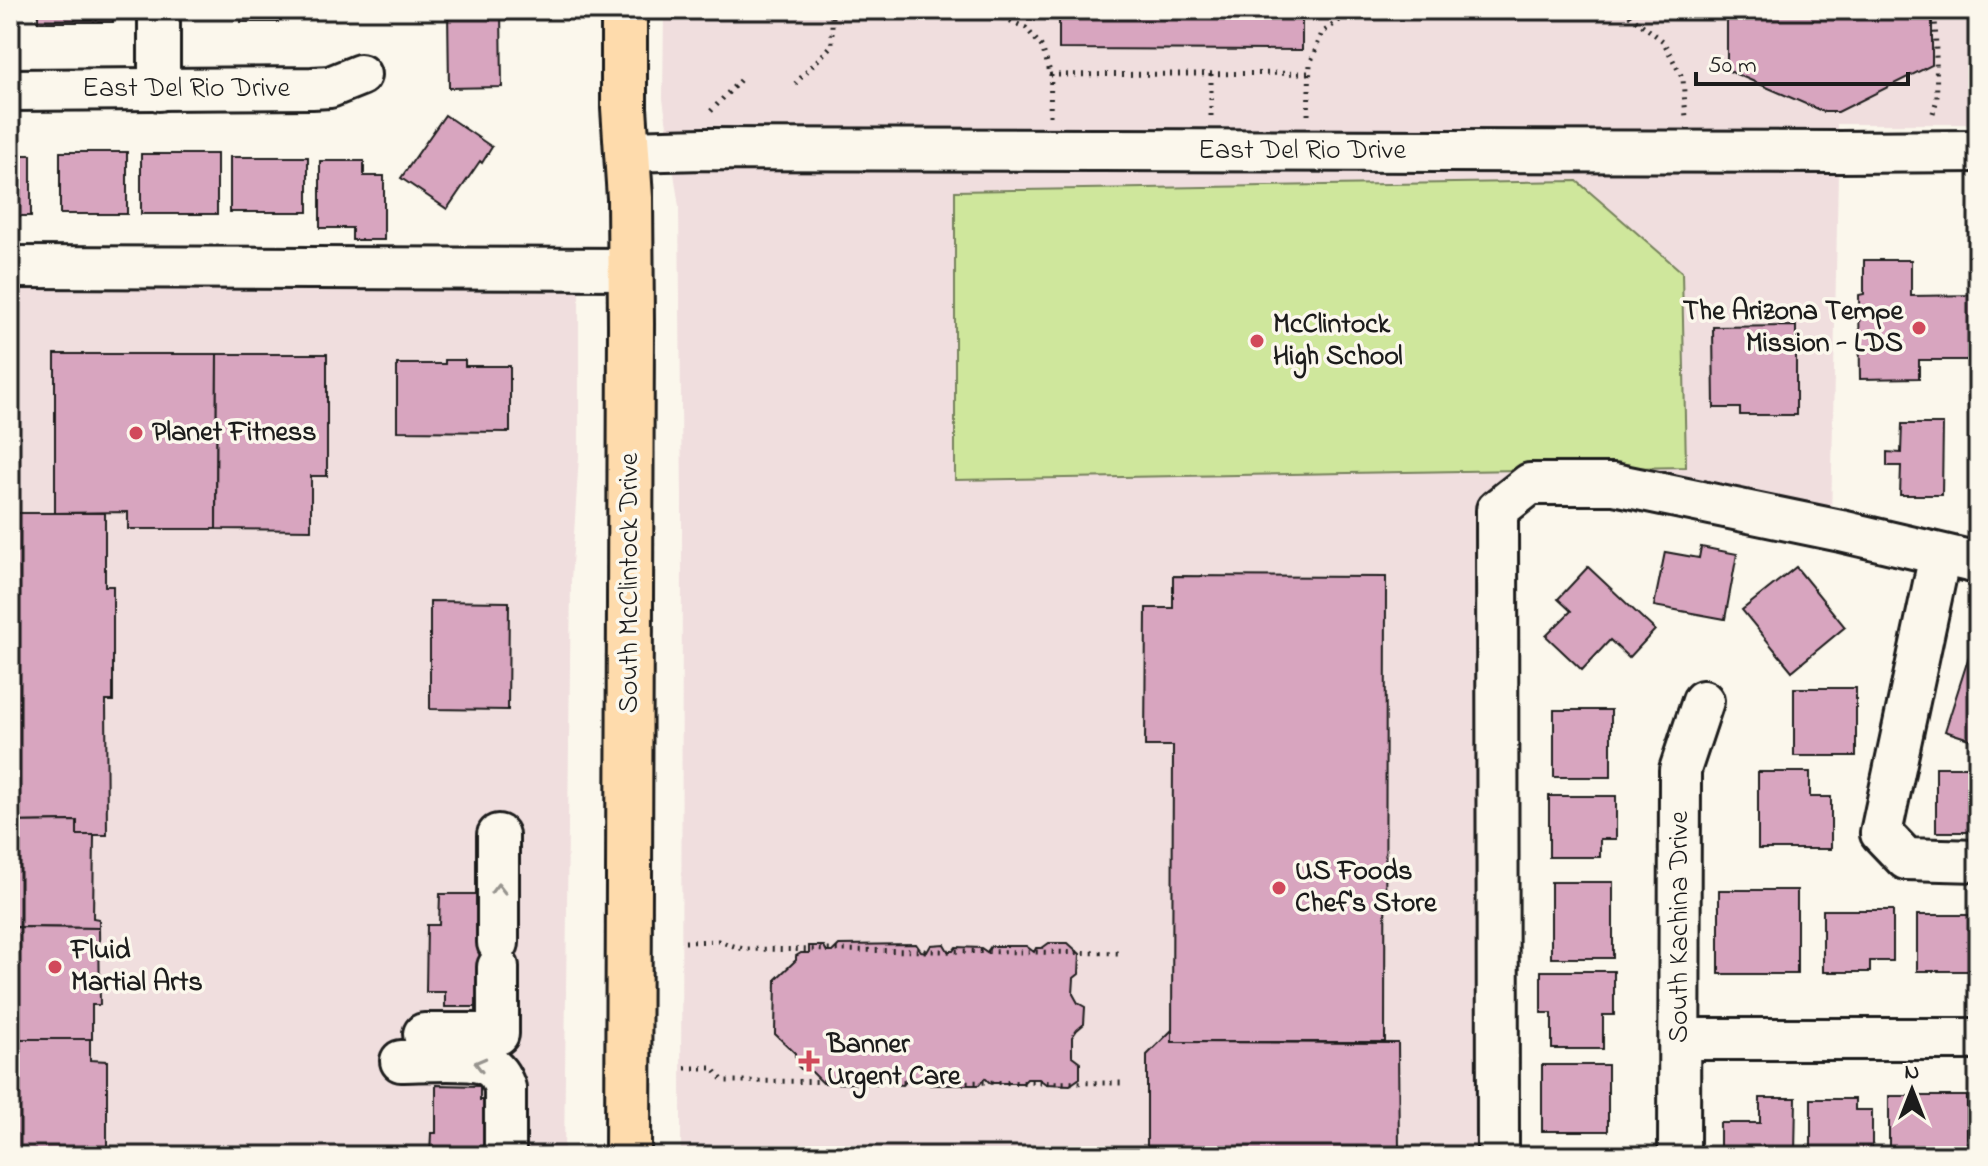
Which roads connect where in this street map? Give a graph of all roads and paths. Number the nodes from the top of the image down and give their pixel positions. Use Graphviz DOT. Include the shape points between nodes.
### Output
graph roads {
  1 [pos="159,10"];
  2 [pos="624,10"];
  3 [pos="750,10"];
  4 [pos="1935,10"];
  5 [pos="832,12"];
  6 [pos="1310,73"];
  7 [pos="1211,74"];
  8 [pos="360,75"];
  9 [pos="1051,75"];
  10 [pos="742,78"];
  11 [pos="795,84"];
  12 [pos="10,90"];
  13 [pos="159,90"];
  14 [pos="711,111"];
  15 [pos="1933,113"];
  16 [pos="1308,115"];
  17 [pos="1050,116"];
  18 [pos="1686,118"];
  19 [pos="1211,120"];
  20 [pos="627,151"];
  21 [pos="1978,151"];
  22 [pos="10,267"];
  23 [pos="631,269"];
  24 [pos="1959,559"];
  25 [pos="1703,701"];
  26 [pos="498,835"];
  27 [pos="1978,861"];
  28 [pos="685,942"];
  29 [pos="1122,953"];
  30 [pos="1680,1039"];
  31 [pos="1978,1039"];
  32 [pos="685,1068"];
  33 [pos="1122,1083"];
  34 [pos="505,1156"];
  35 [pos="628,1156"];
  36 [pos="1498,1156"];
  37 [pos="1679,1156"];
  1 -- 13 [label="street"];
  2 -- 20 [label="main road, South McClintock Drive"];
  3 -- 5 [label="path"];
  4 -- 15 [label="path"];
  5 -- 9 [label="path" via="991,12 1026,28 1042,47"];
  5 -- 11 [label="path" via="832,45"];
  6 -- 7 [label="path"];
  6 -- 16 [label="path"];
  6 -- 18 [label="path" via="1322,33 1352,11 1624,11 1663,41 1683,79"];
  7 -- 9 [label="path"];
  7 -- 19 [label="path"];
  8 -- 13 [label="street, East Del Rio Drive" via="330,87"];
  9 -- 17 [label="path"];
  10 -- 14 [label="path"];
  12 -- 13 [label="street, East Del Rio Drive"];
  20 -- 21 [label="street, East Del Rio Drive"];
  20 -- 23 [label="main road, South McClintock Drive"];
  22 -- 23 [label="street"];
  23 -- 35 [label="main road, South McClintock Drive"];
  24 -- 27 [label="street" via="1881,833 1906,859"];
  24 -- 36 [label="street" via="1614,484 1530,484 1497,510"];
  25 -- 30 [label="street, South Kachina Drive" via="1680,770"];
  34 -- 26 [label="street, one-way" via="505,1088 494,1069 402,1048 498,1034"];
  28 -- 29 [label="path" via="718,941 743,949"];
  30 -- 31 [label="street"];
  30 -- 37 [label="street, South Kachina Drive"];
  32 -- 33 [label="path" via="713,1068 723,1081"];
}
